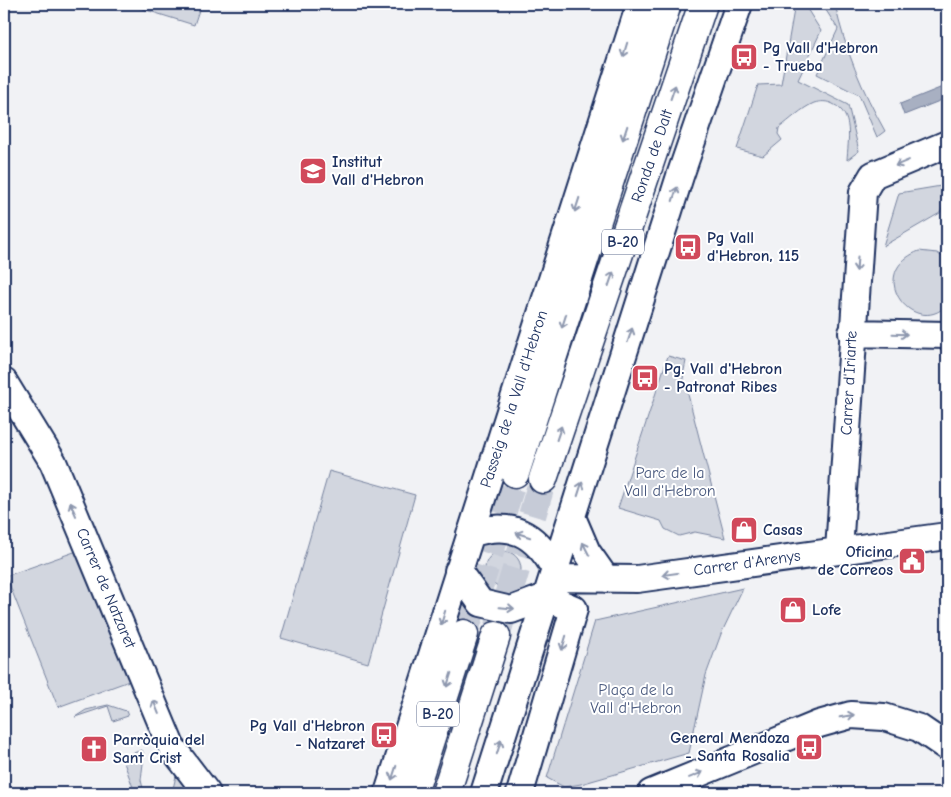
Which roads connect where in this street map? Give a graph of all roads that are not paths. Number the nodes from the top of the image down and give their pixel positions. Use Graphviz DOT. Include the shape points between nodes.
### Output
graph roads {
  1 [pos="640,4"];
  2 [pos="667,4"];
  3 [pos="703,4"];
  4 [pos="739,4"];
  5 [pos="947,144"];
  6 [pos="852,333"];
  7 [pos="947,336"];
  8 [pos="4,382"];
  9 [pos="515,473"];
  10 [pos="544,480"];
  11 [pos="572,517"];
  12 [pos="470,534"];
  13 [pos="947,536"];
  14 [pos="839,550"];
  15 [pos="458,571"];
  16 [pos="606,579"];
  17 [pos="551,581"];
  18 [pos="574,609"];
  19 [pos="464,634"];
  20 [pos="496,636"];
  21 [pos="947,747"];
  22 [pos="207,793"];
  23 [pos="388,793"];
  24 [pos="412,793"];
  25 [pos="446,793"];
  26 [pos="484,793"];
  27 [pos="520,793"];
  28 [pos="651,793"];
  1 -- 12 [label="street, Passeig de la Vall d'Hebron, one-way"];
  2 -- 9 [label="highway, Ronda de Dalt / B-20, one-way"];
  10 -- 3 [label="highway, Ronda de Dalt / B-20, one-way"];
  11 -- 4 [label="street, one-way" via="677,186"];
  5 -- 6 [label="street, Carrer d'Iriarte, one-way" via="873,175 866,183"];
  6 -- 7 [label="street, one-way"];
  6 -- 14 [label="street, Carrer d'Iriarte"];
  22 -- 8 [label="street, Carrer de Natzaret, one-way" via="171,746 53,462"];
  16 -- 11 [label="street, one-way" via="586,552"];
  11 -- 17 [label="street"];
  12 -- 15 [label="street, Passeig de la Vall d'Hebron"];
  17 -- 12 [label="street, one-way" via="546,552 532,538 503,528"];
  13 -- 14 [label="street, Carrer d'Arenys"];
  14 -- 16 [label="street, Carrer d'Arenys, one-way" via="637,579"];
  15 -- 17 [label="street, one-way" via="481,603 511,610"];
  15 -- 23 [label="street, Passeig de la Vall d'Hebron, one-way"];
  16 -- 17 [label="street, Carrer d'Arenys"];
  16 -- 18 [label="street"];
  17 -- 18 [label="street"];
  26 -- 17 [label="street, one-way"];
  18 -- 27 [label="street, one-way"];
  19 -- 24 [label="highway, B-20, one-way"];
  20 -- 25 [label="highway, B-20"];
  28 -- 21 [label="street, one-way" via="819,724 851,715 884,716 919,728"];
}
